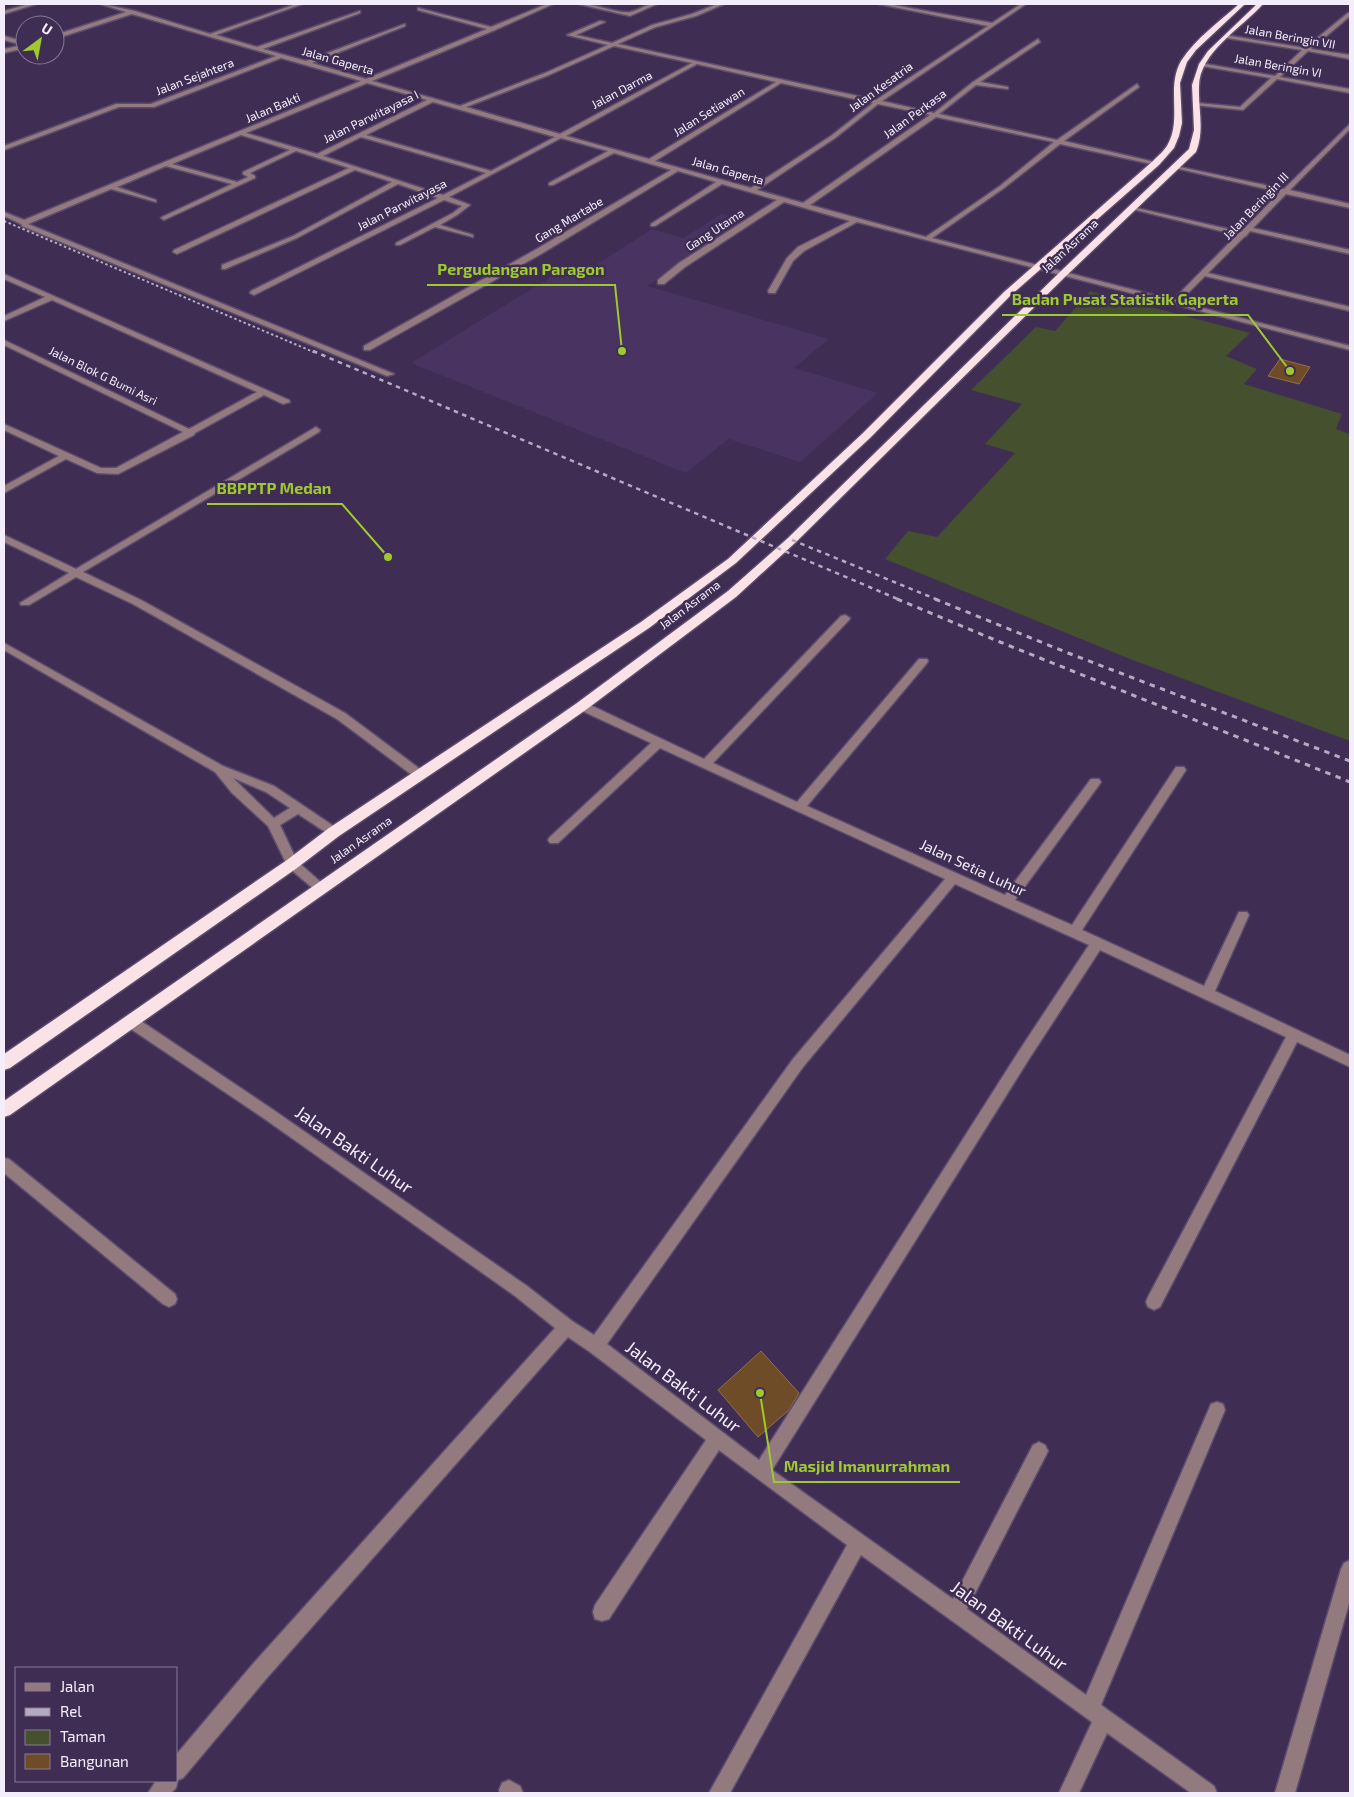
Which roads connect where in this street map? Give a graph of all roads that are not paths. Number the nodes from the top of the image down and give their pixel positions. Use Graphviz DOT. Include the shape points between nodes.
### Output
graph roads {
  1 [pos="33,4"];
  2 [pos="103,4"];
  3 [pos="300,4"];
  4 [pos="549,4"];
  5 [pos="582,4"];
  6 [pos="654,4"];
  7 [pos="720,4"];
  8 [pos="881,4"];
  9 [pos="913,4"];
  10 [pos="1024,4"];
  11 [pos="1242,4"];
  12 [pos="1260,4"];
  13 [pos="905,8"];
  14 [pos="420,9"];
  15 [pos="133,12"];
  16 [pos="358,12"];
  17 [pos="451,12"];
  18 [pos="4,13"];
  19 [pos="630,14"];
  20 [pos="1350,14"];
  21 [pos="442,15"];
  22 [pos="623,18"];
  23 [pos="602,22"];
  24 [pos="992,24"];
  25 [pos="403,25"];
  26 [pos="492,28"];
  27 [pos="65,34"];
  28 [pos="211,36"];
  29 [pos="1227,36"];
  30 [pos="1038,42"];
  31 [pos="613,45"];
  32 [pos="258,48"];
  33 [pos="1306,50"];
  34 [pos="281,56"];
  35 [pos="1350,57"];
  36 [pos="307,64"];
  37 [pos="695,64"];
  38 [pos="1202,64"];
  39 [pos="1276,77"];
  40 [pos="367,81"];
  41 [pos="779,82"];
  42 [pos="975,82"];
  43 [pos="1137,86"];
  44 [pos="1006,88"];
  45 [pos="1350,91"];
  46 [pos="434,99"];
  47 [pos="876,103"];
  48 [pos="462,106"];
  49 [pos="1198,106"];
  50 [pos="933,116"];
  51 [pos="1350,126"];
  52 [pos="240,134"];
  53 [pos="360,135"];
  54 [pos="559,135"];
  55 [pos="1058,142"];
  56 [pos="4,148"];
  57 [pos="296,150"];
  58 [pos="613,151"];
  59 [pos="318,156"];
  60 [pos="650,161"];
  61 [pos="1156,163"];
  62 [pos="166,164"];
  63 [pos="1177,167"];
  64 [pos="355,168"];
  65 [pos="677,169"];
  66 [pos="492,173"];
  67 [pos="722,181"];
  68 [pos="397,182"];
  69 [pos="238,184"];
  70 [pos="551,184"];
  71 [pos="112,188"];
  72 [pos="752,190"];
  73 [pos="1286,192"];
  74 [pos="443,197"];
  75 [pos="783,198"];
  76 [pos="154,201"];
  77 [pos="805,205"];
  78 [pos="1350,206"];
  79 [pos="1134,208"];
  80 [pos="4,214"];
  81 [pos="164,218"];
  82 [pos="856,220"];
  83 [pos="24,222"];
  84 [pos="434,225"];
  85 [pos="653,225"];
  86 [pos="1250,228"];
  87 [pos="1244,235"];
  88 [pos="471,236"];
  89 [pos="927,239"];
  90 [pos="398,244"];
  91 [pos="177,252"];
  92 [pos="1350,252"];
  93 [pos="1036,266"];
  94 [pos="225,267"];
  95 [pos="1064,273"];
  96 [pos="1204,274"];
  97 [pos="4,276"];
  98 [pos="661,282"];
  99 [pos="772,291"];
  100 [pos="254,292"];
  101 [pos="52,297"];
  102 [pos="1176,302"];
  103 [pos="1350,309"];
  104 [pos="4,319"];
  105 [pos="4,342"];
  106 [pos="367,348"];
  107 [pos="1350,348"];
  108 [pos="390,374"];
  109 [pos="263,392"];
  110 [pos="286,402"];
  111 [pos="4,427"];
  112 [pos="316,430"];
  113 [pos="191,432"];
  114 [pos="67,455"];
  115 [pos="4,490"];
  116 [pos="4,538"];
  117 [pos="76,572"];
  118 [pos="25,603"];
  119 [pos="845,618"];
  120 [pos="4,646"];
  121 [pos="923,661"];
  122 [pos="582,706"];
  123 [pos="658,743"];
  124 [pos="706,764"];
  125 [pos="219,769"];
  126 [pos="1180,770"];
  127 [pos="420,775"];
  128 [pos="1095,782"];
  129 [pos="799,807"];
  130 [pos="298,808"];
  131 [pos="273,824"];
  132 [pos="334,832"];
  133 [pos="554,840"];
  134 [pos="292,864"];
  135 [pos="953,878"];
  136 [pos="320,888"];
  137 [pos="1006,902"];
  138 [pos="1243,915"];
  139 [pos="1074,932"];
  140 [pos="1098,942"];
  141 [pos="1207,994"];
  142 [pos="130,1021"];
  143 [pos="1294,1034"];
  144 [pos="1350,1061"];
  145 [pos="4,1063"];
  146 [pos="4,1110"];
  147 [pos="4,1164"];
  148 [pos="168,1299"];
  149 [pos="1154,1302"];
  150 [pos="566,1327"];
  151 [pos="596,1346"];
  152 [pos="1217,1410"];
  153 [pos="717,1438"];
  154 [pos="1039,1452"];
  155 [pos="761,1472"];
  156 [pos="858,1542"];
  157 [pos="1350,1569"];
  158 [pos="956,1611"];
  159 [pos="602,1612"];
  160 [pos="1097,1714"];
  161 [pos="178,1770"];
  162 [pos="167,1782"];
  163 [pos="158,1793"];
  164 [pos="719,1793"];
  165 [pos="1069,1793"];
  166 [pos="1207,1793"];
  167 [pos="1285,1793"];
  1 -- 18 [label="street"];
  2 -- 15 [label="street, Jalan Gaperta"];
  3 -- 28 [label="street"];
  4 -- 26 [label="street, Jalan Bakti"];
  5 -- 19 [label="street"];
  6 -- 19 [label="street"];
  7 -- 31 [label="street" via="654,26"];
  8 -- 13 [label="street"];
  9 -- 13 [label="street"];
  10 -- 24 [label="street, Jalan Kesatria"];
  11 -- 61 [label="highway, Jalan Asrama" via="1184,62 1176,83 1178,123 1175,136"];
  12 -- 29 [label="highway, Jalan Asrama"];
  13 -- 24 [label="street"];
  14 -- 21 [label="street"];
  15 -- 27 [label="street"];
  15 -- 28 [label="street, Jalan Gaperta"];
  16 -- 32 [label="street"];
  17 -- 21 [label="street"];
  19 -- 22 [label="street"];
  20 -- 33 [label="street"];
  21 -- 26 [label="street"];
  23 -- 31 [label="street" via="570,35"];
  24 -- 47 [label="street, Jalan Kesatria"];
  25 -- 36 [label="street"];
  26 -- 40 [label="street, Jalan Bakti"];
  28 -- 32 [label="street, Jalan Gaperta"];
  29 -- 33 [label="street, Jalan Beringin VII"];
  29 -- 38 [label="highway, Jalan Asrama"];
  30 -- 42 [label="street, Jalan Perkasa"];
  31 -- 37 [label="street"];
  31 -- 48 [label="street"];
  32 -- 34 [label="street, Jalan Gaperta"];
  33 -- 35 [label="street, Jalan Beringin VII"];
  33 -- 39 [label="street"];
  34 -- 36 [label="street, Jalan Gaperta"];
  34 -- 56 [label="street, Jalan Sejahtera" via="152,106 118,105"];
  36 -- 40 [label="street, Jalan Gaperta"];
  37 -- 41 [label="street"];
  37 -- 54 [label="street, Jalan Darma"];
  38 -- 39 [label="street, Jalan Beringin VI"];
  38 -- 49 [label="highway, Jalan Asrama" via="1195,85"];
  39 -- 45 [label="street, Jalan Beringin VI"];
  39 -- 49 [label="street" via="1241,109"];
  40 -- 46 [label="street, Jalan Gaperta"];
  40 -- 52 [label="street, Jalan Bakti"];
  41 -- 47 [label="street"];
  41 -- 60 [label="street, Jalan Setiawan"];
  42 -- 44 [label="street"];
  42 -- 50 [label="street, Jalan Perkasa"];
  43 -- 55 [label="street"];
  46 -- 48 [label="street, Jalan Gaperta"];
  46 -- 53 [label="street, Jalan Parwitayasa I"];
  47 -- 50 [label="street"];
  47 -- 72 [label="street, Jalan Kesatria" via="833,137"];
  48 -- 54 [label="street, Jalan Gaperta"];
  49 -- 63 [label="highway, Jalan Asrama" via="1198,130 1193,150"];
  50 -- 55 [label="street"];
  50 -- 77 [label="street, Jalan Perkasa"];
  51 -- 73 [label="street, Jalan Beringin III"];
  52 -- 57 [label="street"];
  52 -- 62 [label="street, Jalan Bakti"];
  53 -- 59 [label="street, Jalan Parwitayasa I"];
  53 -- 66 [label="street"];
  54 -- 58 [label="street, Jalan Gaperta"];
  54 -- 66 [label="street, Jalan Parwitayasa"];
  55 -- 61 [label="street"];
  55 -- 89 [label="street" via="1002,187"];
  57 -- 59 [label="street"];
  57 -- 69 [label="street" via="246,172 253,176"];
  58 -- 60 [label="street, Jalan Gaperta"];
  58 -- 70 [label="street"];
  59 -- 64 [label="street"];
  60 -- 65 [label="street, Jalan Gaperta"];
  61 -- 93 [label="highway, Jalan Asrama"];
  62 -- 69 [label="street"];
  62 -- 71 [label="street, Jalan Bakti"];
  63 -- 73 [label="street"];
  63 -- 79 [label="highway, Jalan Asrama"];
  64 -- 68 [label="street"];
  64 -- 91 [label="street"];
  65 -- 67 [label="street, Jalan Gaperta"];
  65 -- 106 [label="street, Gang Martabe"];
  66 -- 74 [label="street, Jalan Parwitayasa"];
  67 -- 72 [label="street, Jalan Gaperta"];
  67 -- 85 [label="street"];
  68 -- 74 [label="street"];
  68 -- 94 [label="street" via="295,237"];
  69 -- 81 [label="street"];
  71 -- 76 [label="street"];
  71 -- 83 [label="street, Jalan Bakti"];
  72 -- 75 [label="street, Jalan Gaperta"];
  73 -- 78 [label="street"];
  73 -- 86 [label="street, Jalan Beringin III"];
  74 -- 84 [label="street" via="467,205"];
  74 -- 100 [label="street, Jalan Parwitayasa"];
  75 -- 77 [label="street, Jalan Gaperta"];
  75 -- 98 [label="street, Gang Utama"];
  77 -- 82 [label="street, Jalan Gaperta"];
  79 -- 87 [label="street"];
  79 -- 95 [label="highway, Jalan Asrama"];
  80 -- 83 [label="street"];
  82 -- 89 [label="street, Jalan Gaperta"];
  82 -- 99 [label="street" via="797,253"];
  83 -- 108 [label="street" via="24,225"];
  84 -- 88 [label="street"];
  84 -- 90 [label="street"];
  86 -- 87 [label="street, Jalan Beringin III"];
  86 -- 92 [label="street"];
  87 -- 96 [label="street, Jalan Beringin III"];
  89 -- 93 [label="street, Jalan Gaperta"];
  93 -- 95 [label="street, Jalan Gaperta"];
  93 -- 127 [label="highway, Jalan Asrama" via="867,435 732,561 645,625"];
  95 -- 102 [label="street, Jalan Gaperta"];
  95 -- 122 [label="highway, Jalan Asrama" via="781,551 732,594"];
  96 -- 102 [label="street, Jalan Beringin III"];
  96 -- 103 [label="street"];
  97 -- 101 [label="street"];
  101 -- 104 [label="street"];
  101 -- 109 [label="street"];
  102 -- 107 [label="street, Jalan Gaperta"];
  105 -- 113 [label="street, Jalan Blok G Bumi Asri"];
  109 -- 110 [label="street"];
  109 -- 113 [label="street"];
  111 -- 114 [label="street"];
  112 -- 117 [label="street"];
  113 -- 114 [label="street" via="118,471 100,471"];
  114 -- 115 [label="street"];
  116 -- 117 [label="street"];
  117 -- 118 [label="street"];
  117 -- 127 [label="street" via="146,607 341,716"];
  119 -- 124 [label="street"];
  120 -- 125 [label="street"];
  121 -- 129 [label="street"];
  122 -- 123 [label="street, Jalan Setia Luhur"];
  122 -- 136 [label="highway, Jalan Asrama"];
  123 -- 124 [label="street, Jalan Setia Luhur"];
  123 -- 133 [label="street"];
  124 -- 129 [label="street, Jalan Setia Luhur"];
  125 -- 130 [label="street" via="263,786"];
  125 -- 131 [label="street" via="236,790"];
  126 -- 139 [label="street"];
  127 -- 132 [label="highway, Jalan Asrama"];
  128 -- 137 [label="street"];
  129 -- 135 [label="street, Jalan Setia Luhur"];
  130 -- 131 [label="street"];
  130 -- 132 [label="street"];
  131 -- 134 [label="street"];
  132 -- 134 [label="highway, Jalan Asrama"];
  134 -- 136 [label="street"];
  134 -- 145 [label="highway, Jalan Asrama"];
  135 -- 137 [label="street, Jalan Setia Luhur"];
  135 -- 151 [label="street" via="798,1063"];
  136 -- 142 [label="highway, Jalan Asrama"];
  137 -- 139 [label="street, Jalan Setia Luhur"];
  138 -- 141 [label="street"];
  139 -- 140 [label="street, Jalan Setia Luhur"];
  140 -- 141 [label="street, Jalan Setia Luhur"];
  140 -- 155 [label="street"];
  141 -- 143 [label="street, Jalan Setia Luhur"];
  142 -- 146 [label="highway, Jalan Asrama"];
  142 -- 150 [label="street, Jalan Bakti Luhur" via="521,1291"];
  143 -- 144 [label="street, Jalan Setia Luhur"];
  143 -- 149 [label="street"];
  147 -- 148 [label="street"];
  150 -- 151 [label="street, Jalan Bakti Luhur"];
  150 -- 161 [label="street" via="259,1672"];
  151 -- 153 [label="street, Jalan Bakti Luhur"];
  152 -- 160 [label="street"];
  153 -- 155 [label="street, Jalan Bakti Luhur"];
  153 -- 159 [label="street"];
  154 -- 158 [label="street"];
  155 -- 156 [label="street, Jalan Bakti Luhur"];
  156 -- 158 [label="street, Jalan Bakti Luhur"];
  156 -- 164 [label="street"];
  157 -- 167 [label="street"];
  158 -- 160 [label="street, Jalan Bakti Luhur"];
  160 -- 165 [label="street"];
  160 -- 166 [label="street, Jalan Bakti Luhur"];
  162 -- 163 [label="street"];
}
